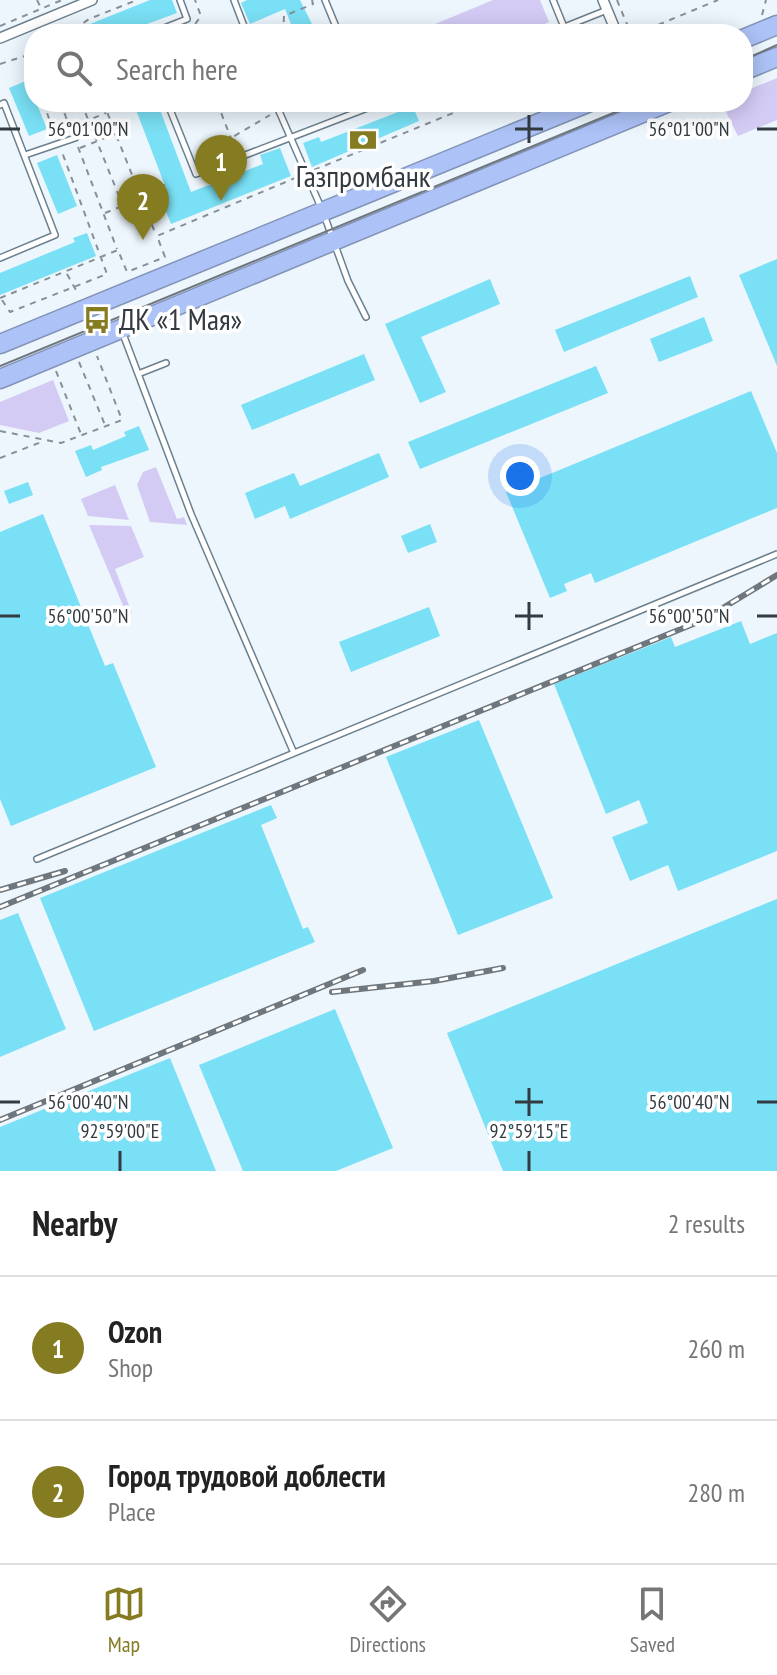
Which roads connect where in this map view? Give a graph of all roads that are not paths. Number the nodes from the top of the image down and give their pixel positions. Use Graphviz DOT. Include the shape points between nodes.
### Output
graph roads {
  1 [pos="92,0"];
  2 [pos="180,0"];
  3 [pos="234,0"];
  4 [pos="325,0"];
  5 [pos="553,0"];
  6 [pos="605,5"];
  7 [pos="34,24"];
  8 [pos="174,24"];
  9 [pos="243,24"];
  10 [pos="335,24"];
  11 [pos="563,24"];
  12 [pos="570,24"];
  13 [pos="613,24"];
  14 [pos="24,28"];
  15 [pos="0,38"];
  16 [pos="777,57"];
  17 [pos="753,67"];
  18 [pos="0,105"];
  19 [pos="171,112"];
  20 [pos="279,112"];
  21 [pos="352,112"];
  22 [pos="566,112"];
  23 [pos="633,112"];
  24 [pos="75,138"];
  25 [pos="289,139"];
  26 [pos="25,155"];
  27 [pos="323,212"];
  28 [pos="333,242"];
  29 [pos="0,258"];
  30 [pos="366,317"];
  31 [pos="121,329"];
  32 [pos="0,344"];
  33 [pos="166,363"];
  34 [pos="138,374"];
  35 [pos="0,379"];
  36 [pos="777,554"];
  37 [pos="293,751"];
  38 [pos="37,859"];
  1 -- 7 [label="street"];
  2 -- 8 [label="lane" via="187,19"];
  3 -- 9 [label="lane"];
  4 -- 10 [label="lane"];
  5 -- 11 [label="lane"];
  6 -- 12 [label="lane"];
  6 -- 13 [label="street"];
  14 -- 15 [label="street"];
  16 -- 17 [label="highway"];
  18 -- 26 [label="lane" via="4,103"];
  19 -- 25 [label="lane" via="196,174"];
  20 -- 25 [label="lane"];
  21 -- 25 [label="lane"];
  22 -- 27 [label="highway"];
  23 -- 28 [label="highway"];
  24 -- 26 [label="lane"];
  25 -- 27 [label="lane"];
  26 -- 29 [label="lane" via="55,235"];
  27 -- 28 [label="lane"];
  27 -- 32 [label="highway"];
  28 -- 30 [label="lane"];
  28 -- 31 [label="highway"];
  31 -- 34 [label="lane"];
  31 -- 35 [label="highway"];
  33 -- 34 [label="lane"];
  34 -- 37 [label="lane" via="191,514"];
  36 -- 37 [label="lane"];
  37 -- 38 [label="lane"];
}
